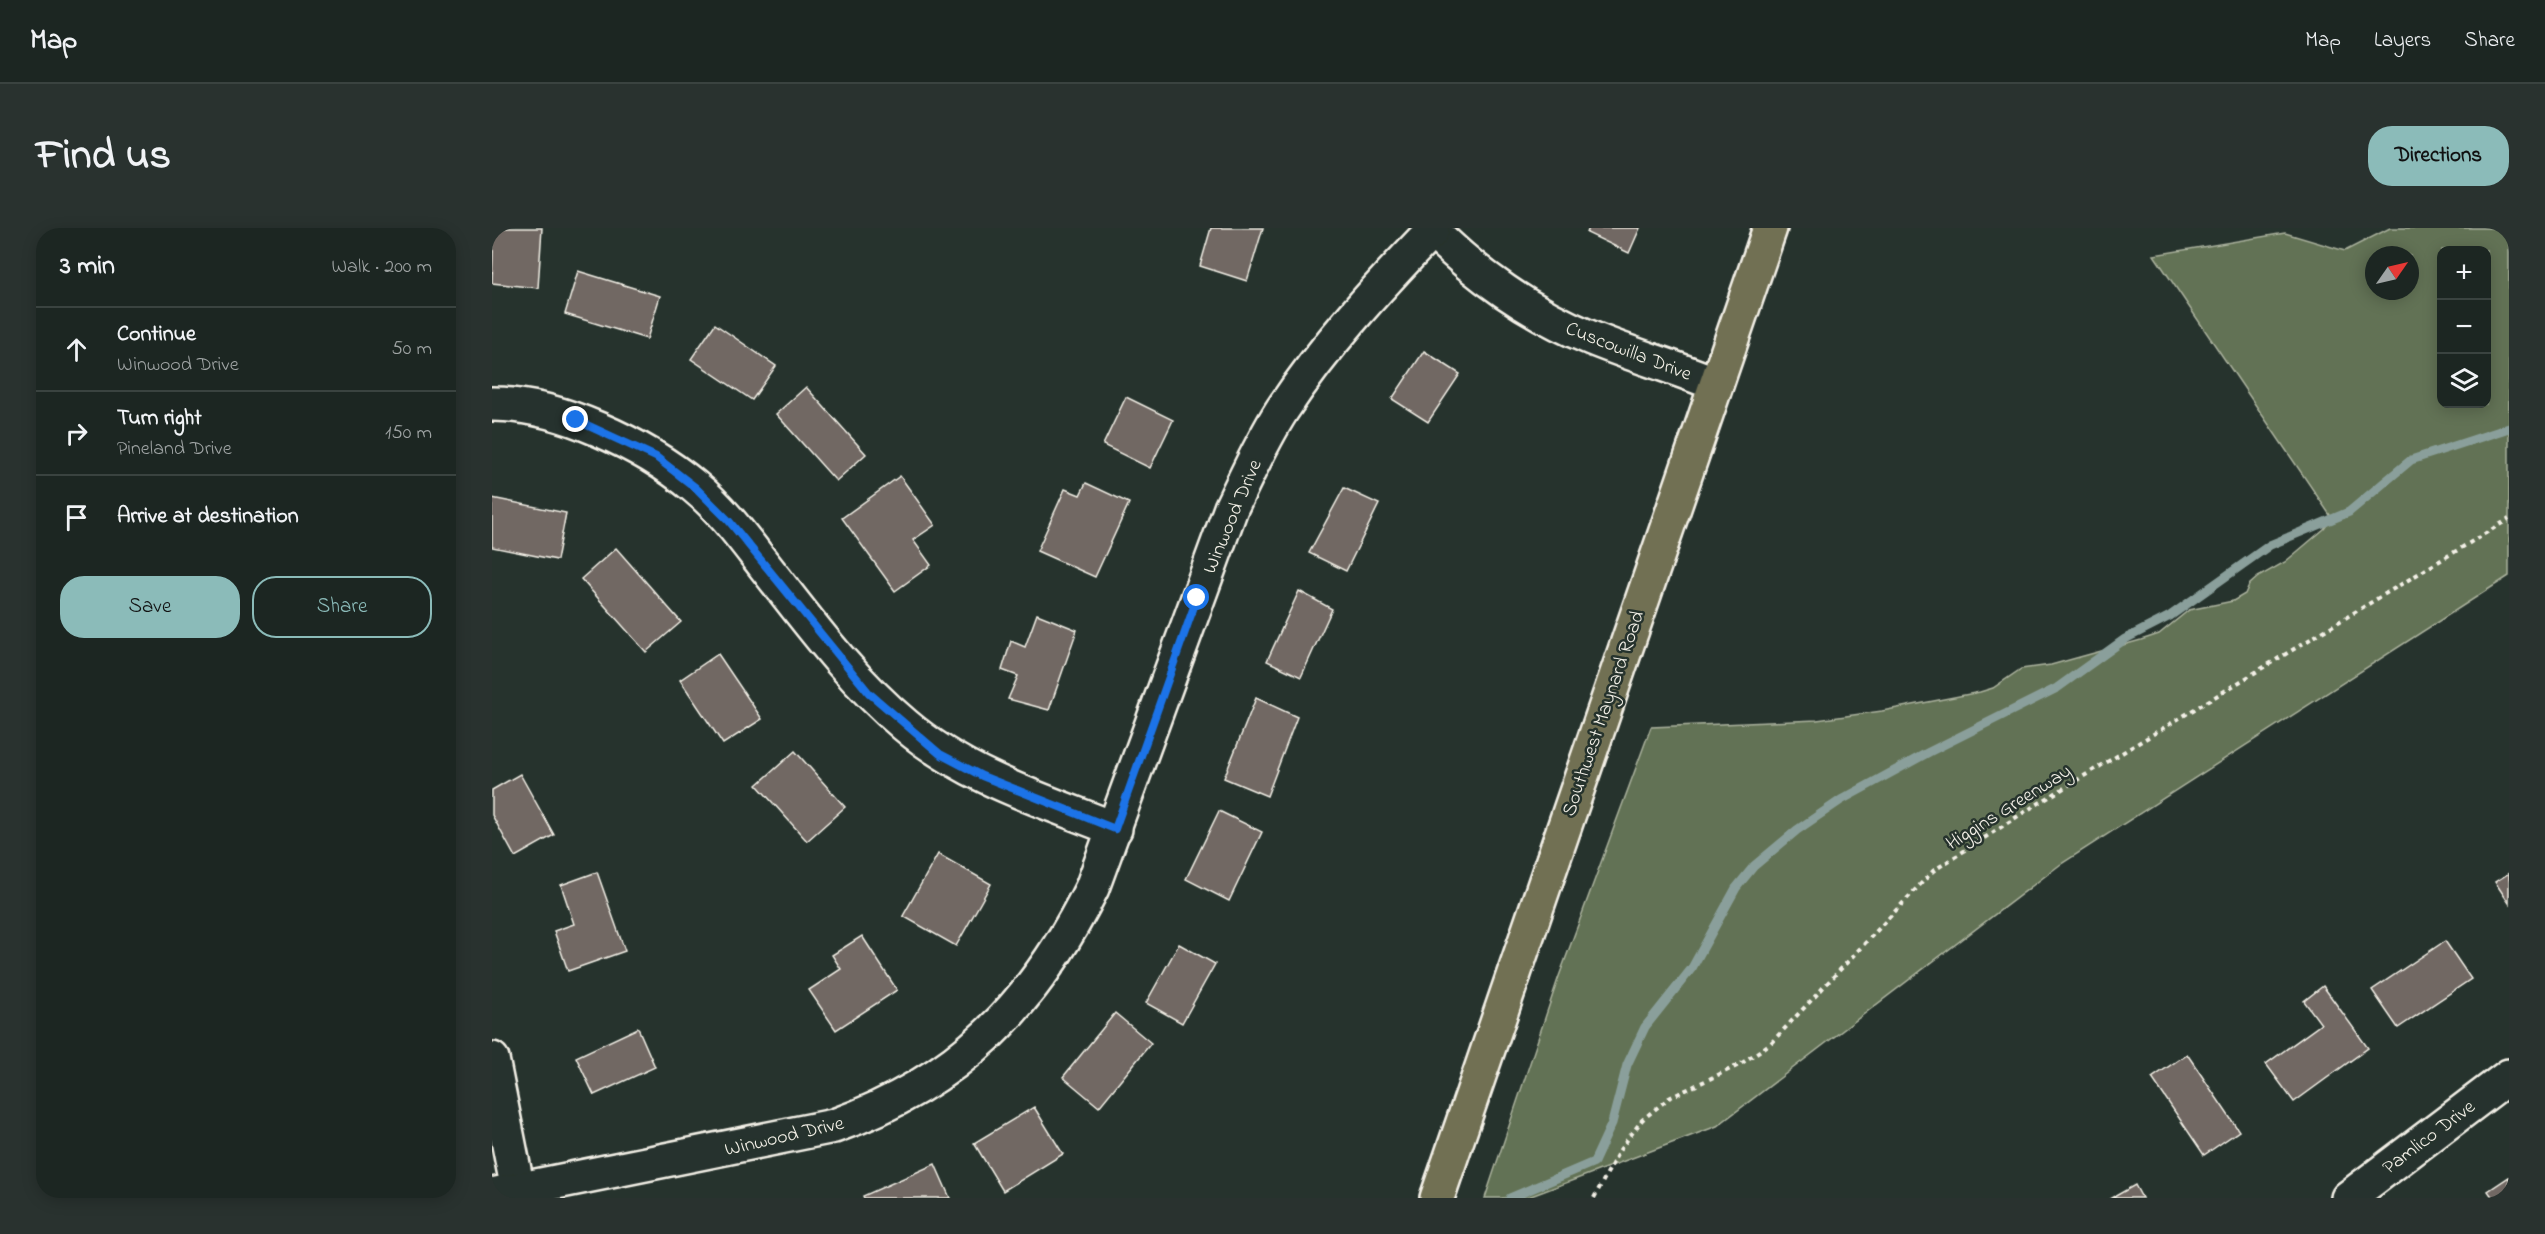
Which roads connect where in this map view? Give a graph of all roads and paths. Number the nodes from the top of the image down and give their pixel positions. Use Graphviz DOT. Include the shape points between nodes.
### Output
graph roads {
  1 [pos="1770,228"];
  2 [pos="1431,229"];
  3 [pos="1716,384"];
  4 [pos="492,404"];
  5 [pos="2509,519"];
  6 [pos="1115,829"];
  7 [pos="492,1059"];
  8 [pos="2509,1076"];
  9 [pos="505,1193"];
  10 [pos="1437,1198"];
  11 [pos="1594,1198"];
  12 [pos="2348,1198"];
  1 -- 3 [label="main road, Southwest Maynard Road"];
  2 -- 3 [label="street, Cuscowilla Drive" via="1509,294 1553,320"];
  2 -- 6 [label="street, Winwood Drive" via="1360,307 1281,411 1260,449 1231,508"];
  3 -- 10 [label="main road, Southwest Maynard Road"];
  4 -- 6 [label="street" via="576,420 656,457 696,488 729,521 832,650 869,693 904,725 940,754 982,776"];
  5 -- 11 [label="path, Higgins Greenway" via="1934,871 1771,1043 1739,1065 1669,1098 1642,1120 1619,1151"];
  6 -- 9 [label="street, Winwood Drive" via="1069,936 1039,979 986,1037 923,1084 834,1126"];
  7 -- 9 [label="street"];
  8 -- 12 [label="street, Pamlico Drive"];
}
